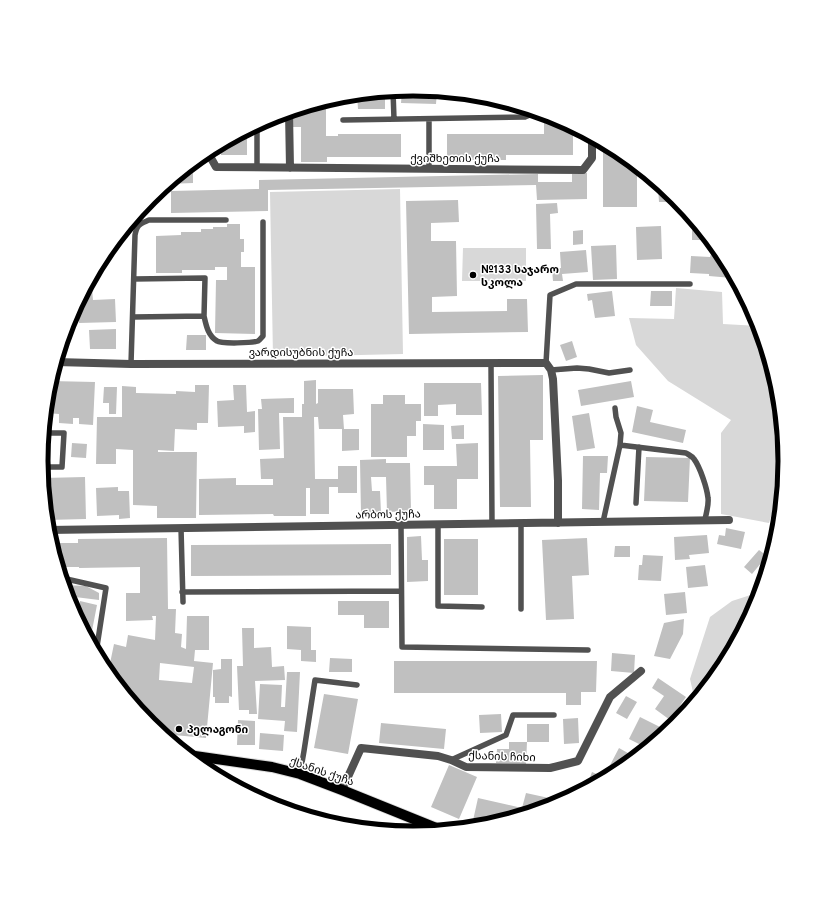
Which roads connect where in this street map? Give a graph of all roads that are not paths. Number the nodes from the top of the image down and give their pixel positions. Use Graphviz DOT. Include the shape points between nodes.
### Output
graph roads {
  1 [pos="393,97"];
  2 [pos="530,115"];
  3 [pos="289,118"];
  4 [pos="394,119"];
  5 [pos="429,119"];
  6 [pos="343,120"];
  7 [pos="257,132"];
  8 [pos="592,143"];
  9 [pos="211,158"];
  10 [pos="257,168"];
  11 [pos="290,168"];
  12 [pos="429,169"];
  13 [pos="226,220"];
  14 [pos="263,222"];
  15 [pos="134,279"];
  16 [pos="690,284"];
  17 [pos="204,316"];
  18 [pos="133,317"];
  19 [pos="61,362"];
  20 [pos="491,363"];
  21 [pos="546,363"];
  22 [pos="131,364"];
  23 [pos="551,370"];
  24 [pos="630,370"];
  25 [pos="615,408"];
  26 [pos="49,433"];
  27 [pos="620,445"];
  28 [pos="638,447"];
  29 [pos="48,467"];
  30 [pos="636,503"];
  31 [pos="705,520"];
  32 [pos="729,520"];
  33 [pos="603,522"];
  34 [pos="521,523"];
  35 [pos="558,523"];
  36 [pos="438,524"];
  37 [pos="492,524"];
  38 [pos="401,525"];
  39 [pos="180,528"];
  40 [pos="55,530"];
  41 [pos="67,579"];
  42 [pos="401,591"];
  43 [pos="182,592"];
  44 [pos="183,602"];
  45 [pos="482,607"];
  46 [pos="521,609"];
  47 [pos="97,644"];
  48 [pos="588,650"];
  49 [pos="641,671"];
  50 [pos="357,685"];
  51 [pos="554,715"];
  52 [pos="199,757"];
  53 [pos="451,760"];
  54 [pos="300,774"];
  55 [pos="342,790"];
  56 [pos="429,825"];
  1 -- 4 [label="lane"];
  2 -- 5 [label="lane"];
  3 -- 11 [label="street"];
  4 -- 5 [label="lane"];
  4 -- 6 [label="lane"];
  5 -- 12 [label="lane"];
  7 -- 10 [label="lane"];
  8 -- 12 [label="street, ქვიშხეთის ქუჩა" via="592,158 583,170"];
  9 -- 10 [label="street, ქვიშხეთის ქუჩა" via="216,168"];
  10 -- 11 [label="street, ქვიშხეთის ქუჩა"];
  11 -- 12 [label="street, ქვიშხეთის ქუჩა"];
  13 -- 15 [label="lane" via="149,220 140,223 135,235"];
  14 -- 17 [label="lane" via="262,336 259,341 216,341 207,328"];
  15 -- 17 [label="lane" via="205,278"];
  15 -- 18 [label="lane"];
  16 -- 21 [label="lane" via="576,284 550,295"];
  17 -- 18 [label="lane"];
  18 -- 22 [label="lane"];
  19 -- 22 [label="street, ვარდისუბნის ქუჩა"];
  20 -- 21 [label="street, ვარდისუბნის ქუჩა"];
  20 -- 22 [label="street, ვარდისუბნის ქუჩა"];
  20 -- 37 [label="lane"];
  21 -- 23 [label="street"];
  23 -- 24 [label="lane" via="577,368 609,373"];
  23 -- 35 [label="street"];
  25 -- 27 [label="lane" via="621,434"];
  26 -- 29 [label="lane" via="64,434 62,467"];
  27 -- 28 [label="lane"];
  27 -- 33 [label="lane"];
  28 -- 30 [label="lane"];
  28 -- 31 [label="lane" via="691,455 701,474 708,499"];
  31 -- 32 [label="street, არბოს ქუჩა"];
  31 -- 33 [label="street, არბოს ქუჩა"];
  33 -- 35 [label="street, არბოს ქუჩა"];
  34 -- 35 [label="street, არბოს ქუჩა"];
  34 -- 37 [label="street, არბოს ქუჩა"];
  34 -- 46 [label="lane"];
  36 -- 37 [label="street, არბოს ქუჩა"];
  36 -- 38 [label="street, არბოს ქუჩა"];
  36 -- 45 [label="lane" via="438,606"];
  38 -- 39 [label="street, არბოს ქუჩა"];
  38 -- 42 [label="lane"];
  39 -- 40 [label="street, არბოს ქუჩა"];
  39 -- 43 [label="lane"];
  41 -- 47 [label="lane" via="106,588"];
  42 -- 43 [label="lane"];
  42 -- 48 [label="lane" via="402,647"];
  43 -- 44 [label="lane"];
  49 -- 53 [label="street, ქსანის ჩიხი" via="610,696 578,761 550,768 466,767"];
  50 -- 54 [label="lane" via="315,680"];
  51 -- 53 [label="lane" via="513,715 506,735"];
  52 -- 54 [label="main road, ქსანის ქუჩა" via="272,767"];
  53 -- 55 [label="street, ქსანის ჩიხი" via="438,756 361,748"];
  54 -- 55 [label="main road, ქსანის ქუჩა"];
  55 -- 56 [label="main road, ქსანის ქუჩა"];
}
